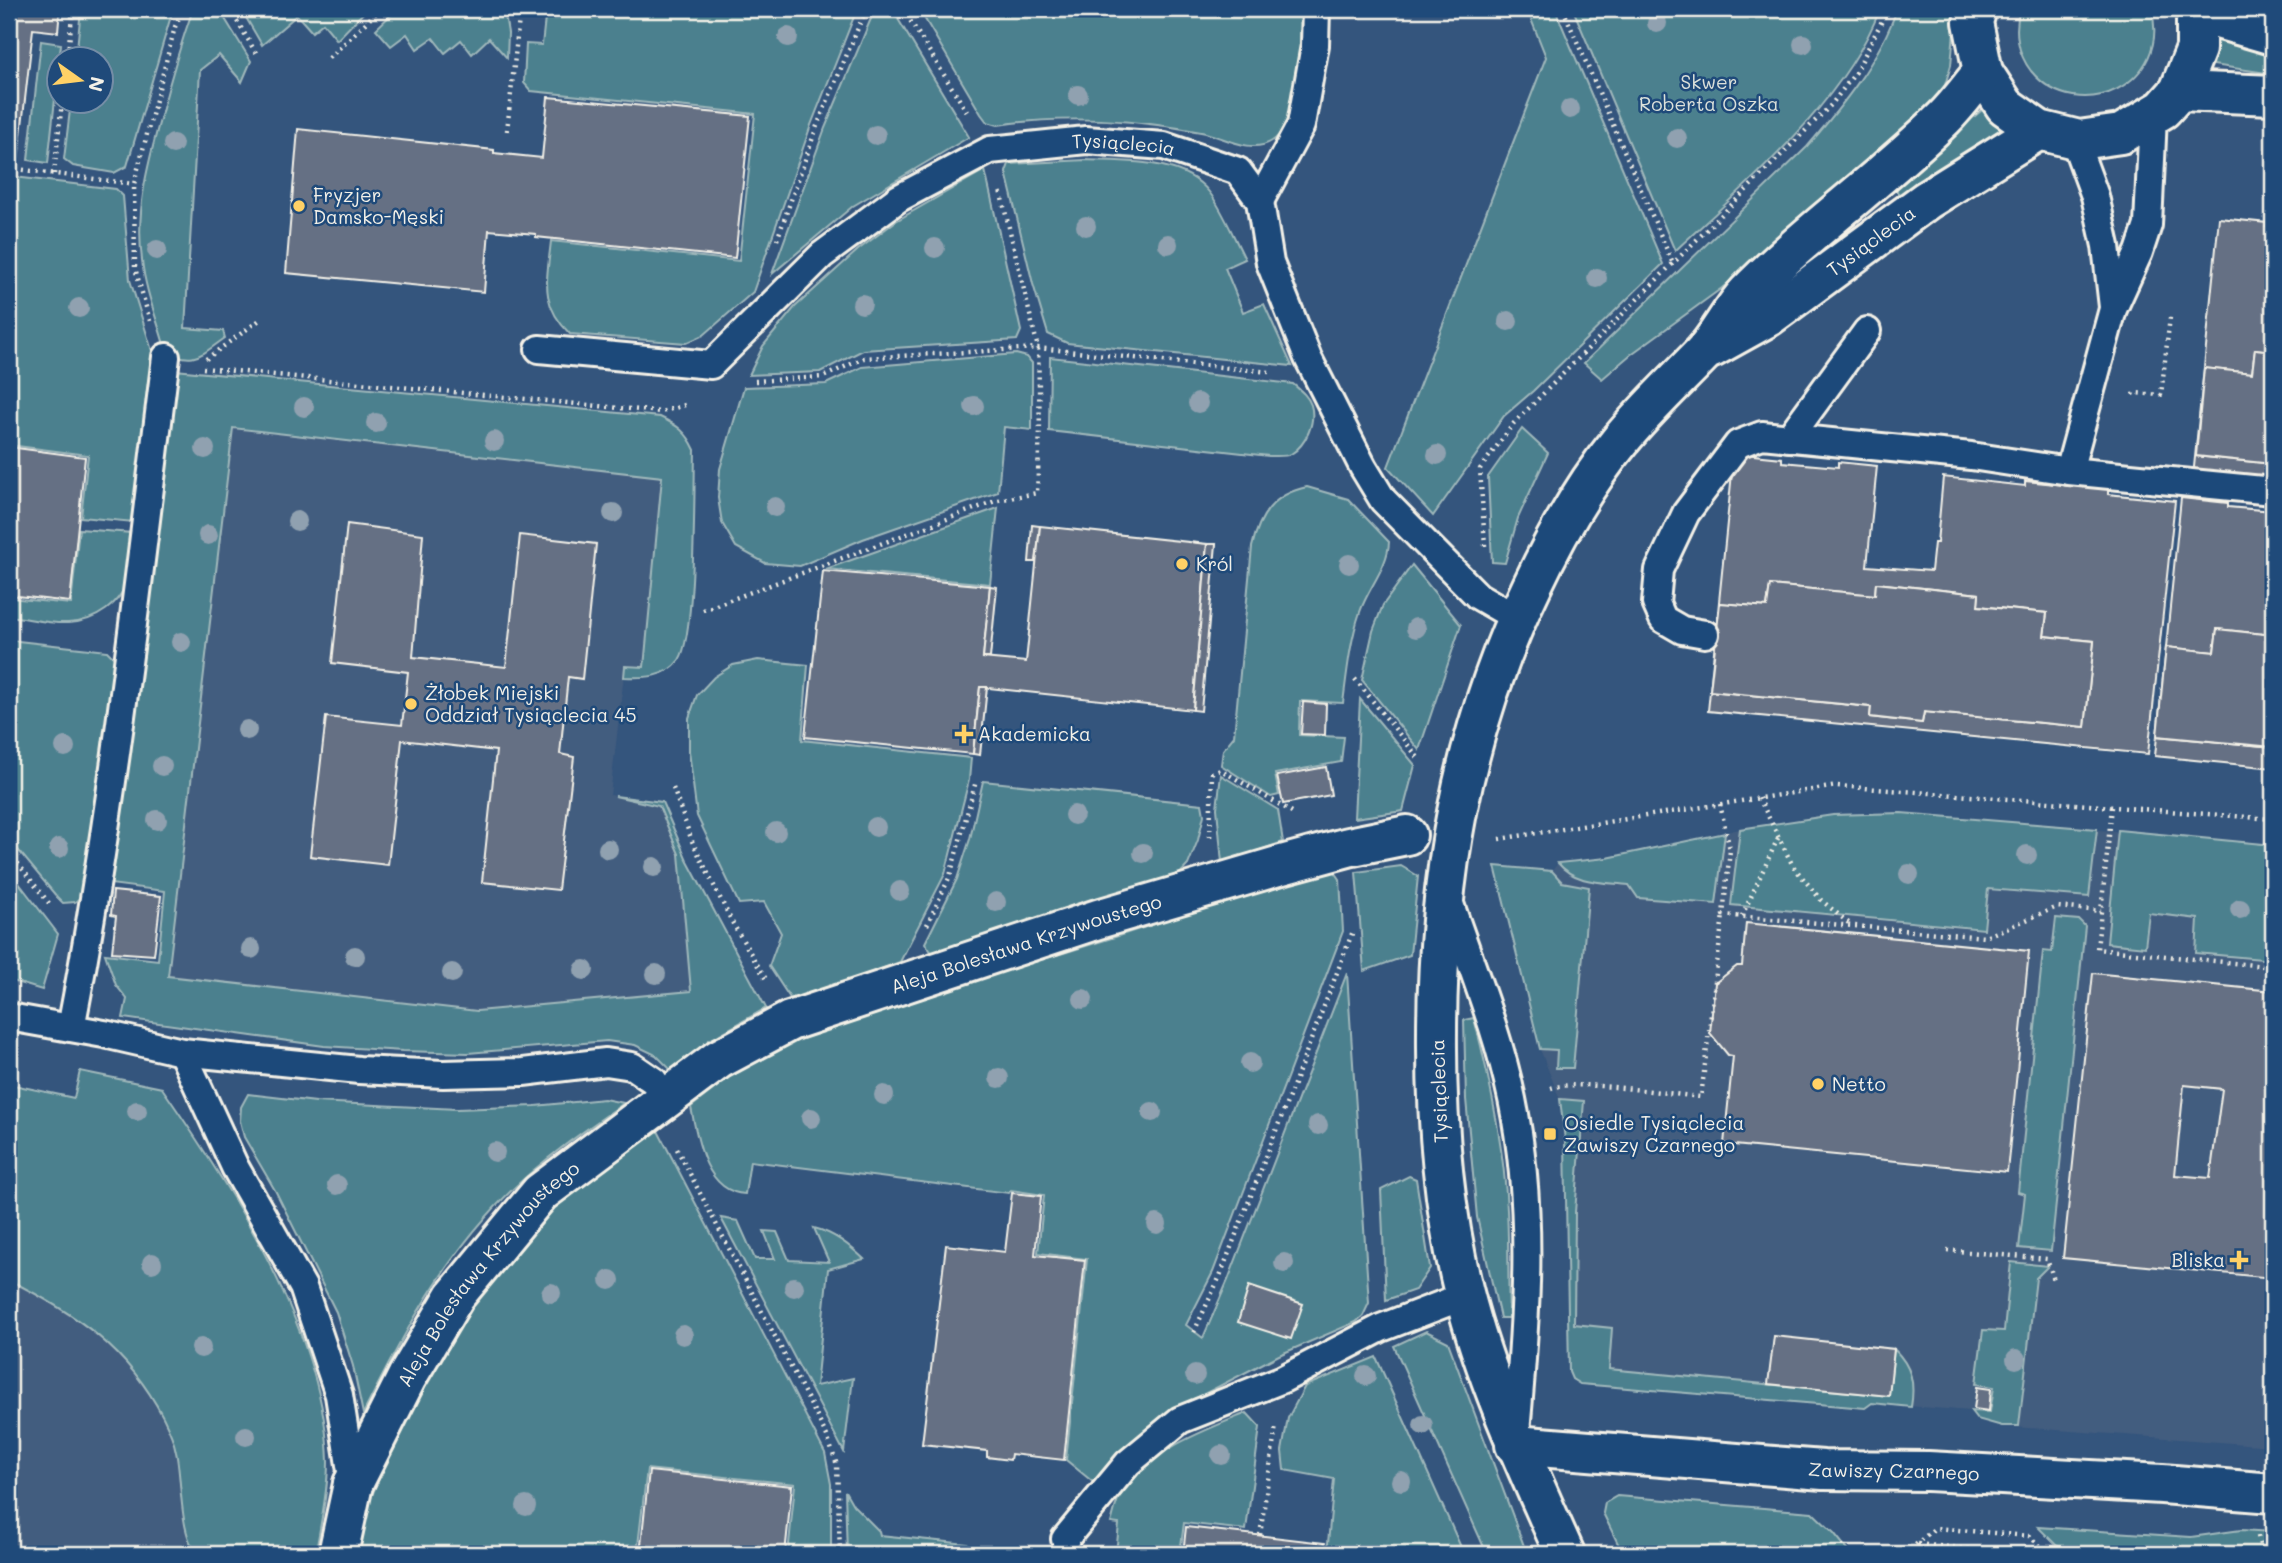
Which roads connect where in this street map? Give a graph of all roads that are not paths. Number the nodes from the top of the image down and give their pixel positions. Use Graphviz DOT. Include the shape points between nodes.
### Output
graph roads {
  1 [pos="1316,9"];
  2 [pos="1977,9"];
  3 [pos="2196,11"];
  4 [pos="2273,35"];
  5 [pos="1983,72"];
  6 [pos="2273,95"];
  7 [pos="2166,104"];
  8 [pos="2057,134"];
  9 [pos="1260,201"];
  10 [pos="2113,309"];
  11 [pos="1867,331"];
  12 [pos="539,349"];
  13 [pos="1704,352"];
  14 [pos="166,357"];
  15 [pos="1789,438"];
  16 [pos="2069,471"];
  17 [pos="2273,491"];
  18 [pos="1516,618"];
  19 [pos="1705,634"];
  20 [pos="1407,835"];
  21 [pos="1444,887"];
  22 [pos="9,1017"];
  23 [pos="71,1028"];
  24 [pos="182,1052"];
  25 [pos="665,1101"];
  26 [pos="1464,1296"];
  27 [pos="1515,1445"];
  28 [pos="354,1484"];
  29 [pos="2273,1493"];
  30 [pos="1065,1539"];
  31 [pos="338,1554"];
  32 [pos="1565,1554"];
  1 -- 9 [label="lane" via="1315,45 1301,125"];
  2 -- 5 [label="street" via="1973,22"];
  3 -- 4 [label="street"];
  3 -- 7 [label="street" via="2196,49"];
  5 -- 8 [label="street" via="2005,106"];
  5 -- 13 [label="street, Tysiąclecia" via="1946,117 1744,296"];
  6 -- 7 [label="street"];
  7 -- 8 [label="street" via="2120,134"];
  7 -- 10 [label="lane" via="2148,225"];
  8 -- 10 [label="lane" via="2095,196"];
  8 -- 13 [label="street, Tysiąclecia" via="1927,200 1768,317"];
  9 -- 12 [label="lane, Tysiąclecia" via="1238,172 1164,146 1086,140 990,150 900,198 822,256 711,365"];
  9 -- 18 [label="lane, Tysiąclecia" via="1270,263 1308,358 1370,478 1383,499 1478,596"];
  10 -- 16 [label="lane"];
  11 -- 15 [label="lane"];
  13 -- 18 [label="street, Tysiąclecia" via="1619,443 1583,491"];
  14 -- 23 [label="lane" via="132,640"];
  15 -- 16 [label="lane"];
  15 -- 19 [label="lane" via="1762,435 1738,443 1686,513 1659,570 1656,603 1663,619 1682,630"];
  16 -- 17 [label="lane"];
  18 -- 21 [label="street, Tysiąclecia" via="1480,713"];
  20 -- 25 [label="street, Aleja Bolesława Krzywoustego" via="1348,847 1098,919 790,1021 719,1059"];
  21 -- 26 [label="street, Tysiąclecia" via="1438,944 1437,1104 1446,1196"];
  21 -- 27 [label="lane" via="1492,1027 1512,1099 1522,1167 1527,1267"];
  22 -- 23 [label="lane"];
  23 -- 24 [label="lane"];
  24 -- 25 [label="lane" via="443,1074 523,1072 606,1062 632,1066 654,1081"];
  24 -- 28 [label="lane, Aleja Bolesława Krzywoustego" via="234,1167 303,1287 339,1395"];
  25 -- 28 [label="street, Aleja Bolesława Krzywoustego" via="540,1193 455,1296 407,1377"];
  26 -- 27 [label="street, Tysiąclecia"];
  26 -- 30 [label="lane" via="1381,1328 1283,1379 1180,1420 1128,1463"];
  27 -- 29 [label="street, Zawiszy Czarnego" via="1823,1470 1953,1473"];
  27 -- 32 [label="street, Tysiąclecia"];
  28 -- 31 [label="street, Aleja Bolesława Krzywoustego"];
}
